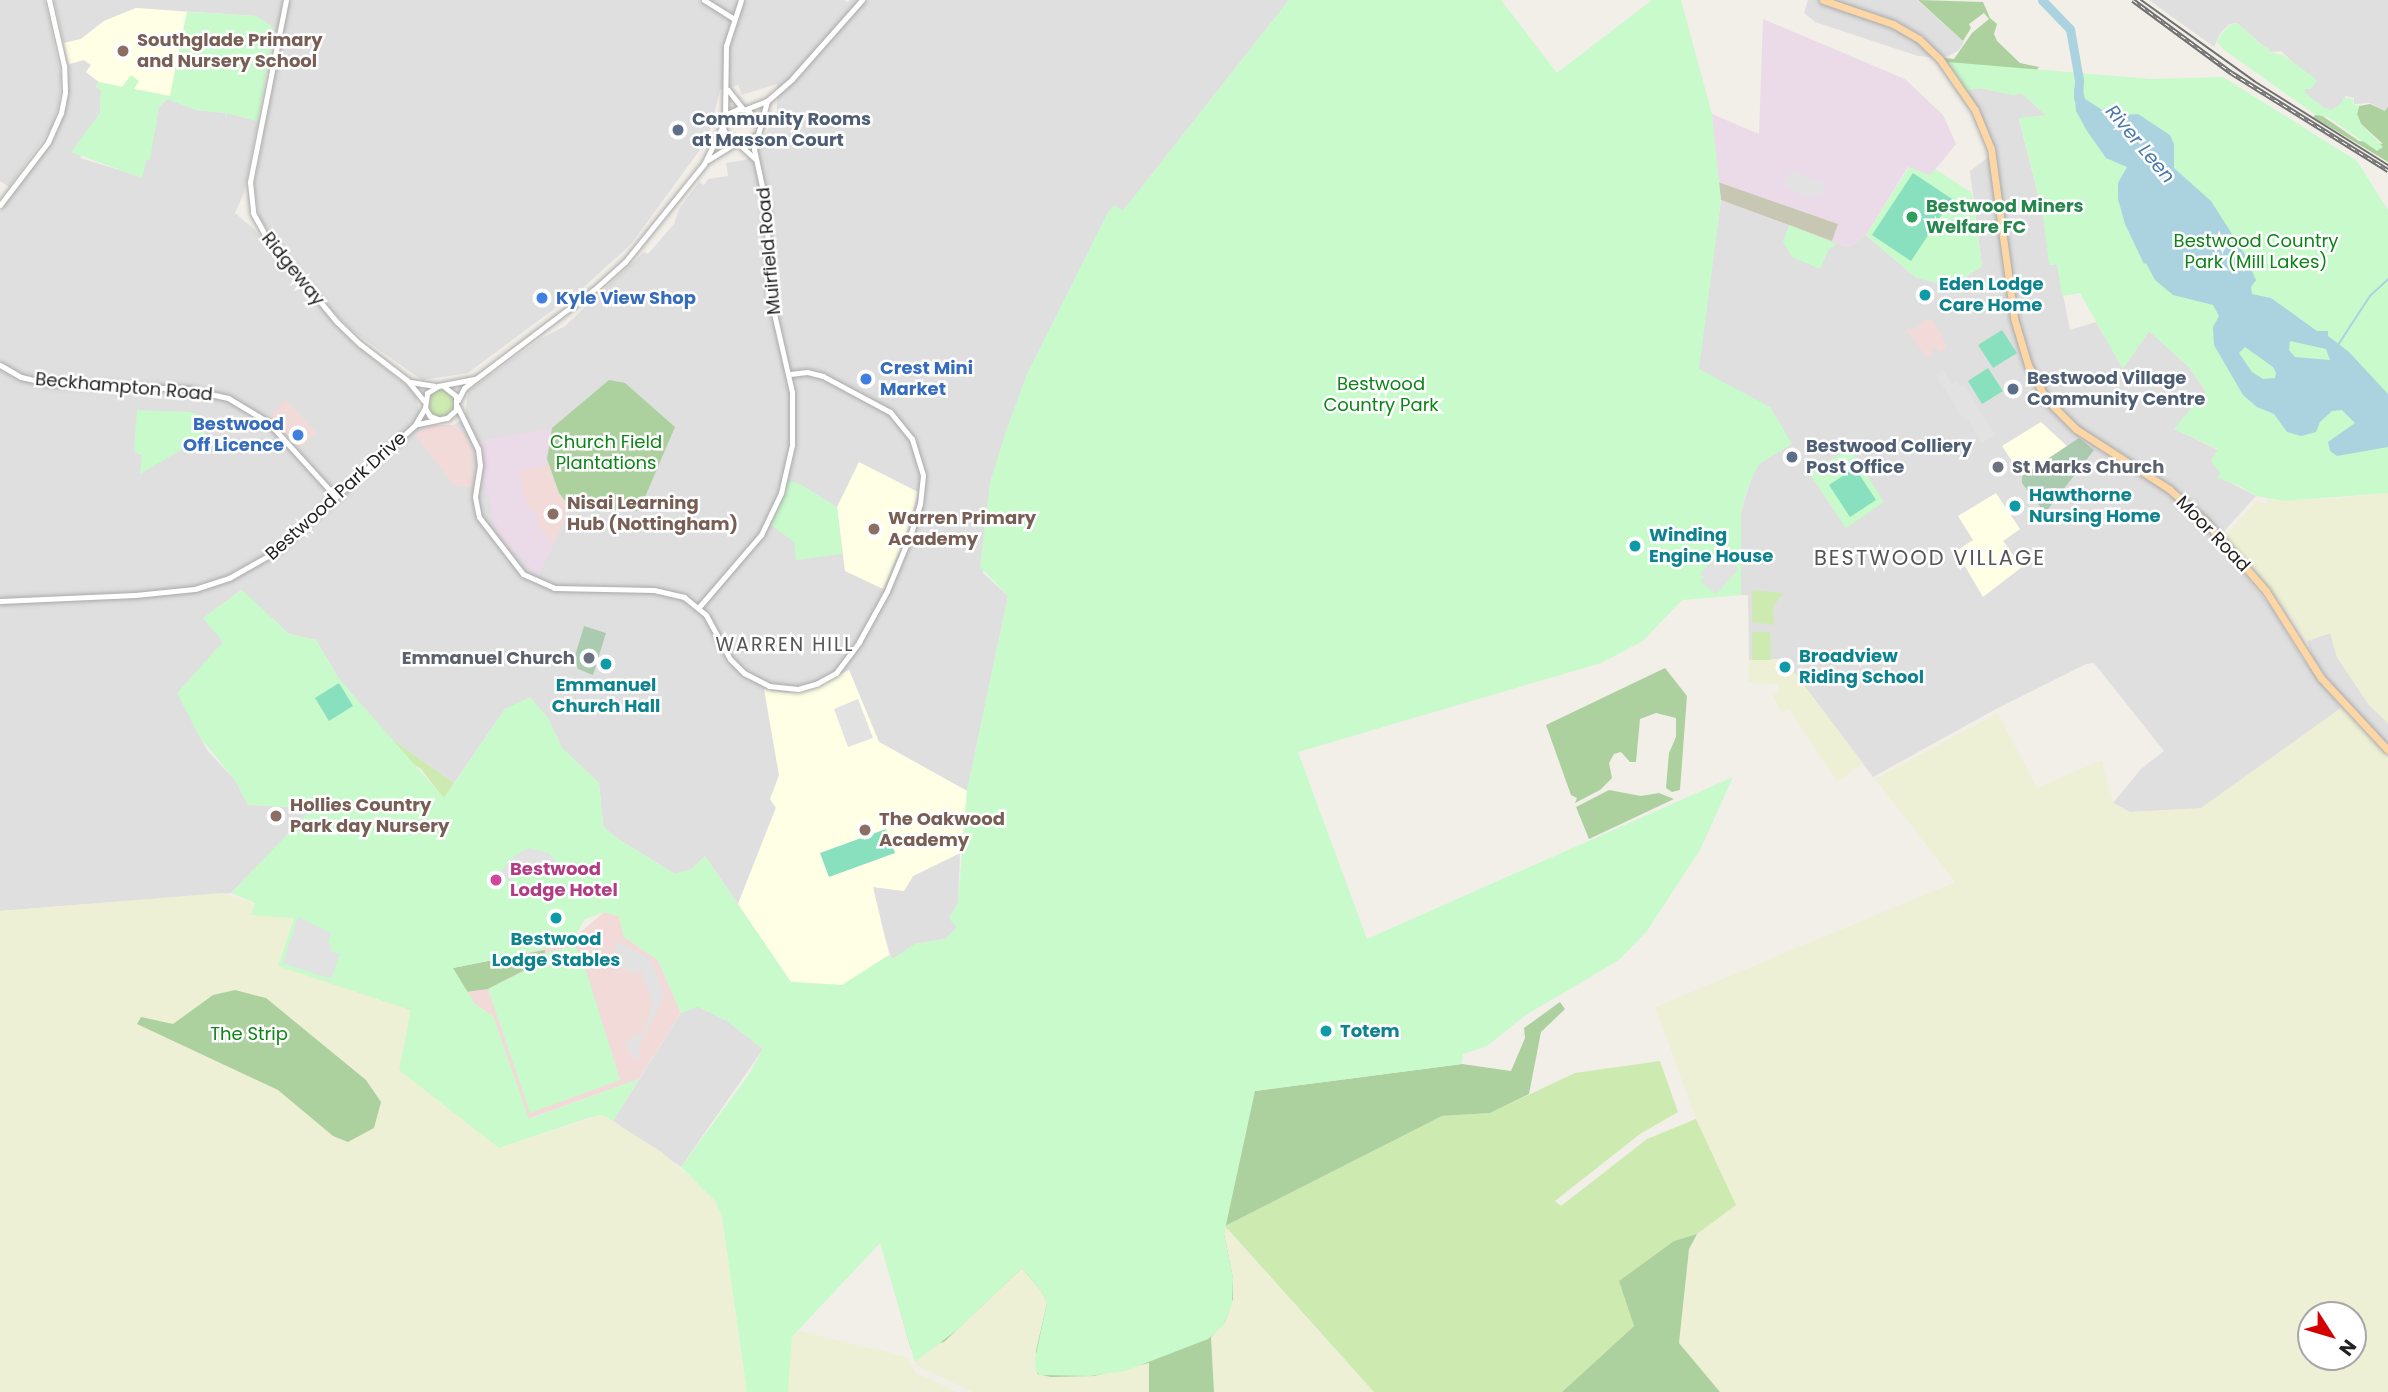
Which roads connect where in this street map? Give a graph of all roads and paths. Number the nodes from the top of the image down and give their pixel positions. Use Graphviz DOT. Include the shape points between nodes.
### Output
graph roads {
  1 [pos="49,0"];
  2 [pos="286,0"];
  3 [pos="704,0"];
  4 [pos="741,0"];
  5 [pos="862,0"];
  6 [pos="1823,0"];
  7 [pos="735,15"];
  8 [pos="726,87"];
  9 [pos="767,101"];
  10 [pos="743,109"];
  11 [pos="724,121"];
  12 [pos="758,127"];
  13 [pos="755,135"];
  14 [pos="737,143"];
  15 [pos="755,159"];
  16 [pos="704,163"];
  17 [pos="0,205"];
  18 [pos="0,365"];
  19 [pos="790,374"];
  20 [pos="477,378"];
  21 [pos="407,380"];
  22 [pos="440,386"];
  23 [pos="458,403"];
  24 [pos="424,404"];
  25 [pos="447,418"];
  26 [pos="438,419"];
  27 [pos="415,425"];
  28 [pos="465,427"];
  29 [pos="336,497"];
  30 [pos="0,601"];
  31 [pos="699,607"];
  32 [pos="2388,750"];
  1 -- 17 [label="street" via="64,66 61,113 48,142"];
  2 -- 21 [label="street, Ridgeway" via="250,182 253,213 266,236 337,322"];
  3 -- 7 [label="street"];
  4 -- 7 [label="street"];
  5 -- 9 [label="street"];
  6 -- 32 [label="main road, Moor Road" via="1891,23 1919,39 1939,58 1975,110 1991,149 2011,300 2032,376 2054,410 2103,449 2179,497 2205,521 2266,592 2326,684"];
  7 -- 8 [label="street" via="726,46"];
  8 -- 10 [label="street"];
  8 -- 11 [label="street"];
  9 -- 10 [label="street"];
  9 -- 12 [label="street"];
  10 -- 11 [label="street" via="733,110"];
  10 -- 12 [label="street" via="753,114"];
  11 -- 14 [label="street" via="726,136"];
  11 -- 16 [label="street"];
  12 -- 13 [label="street"];
  13 -- 14 [label="street" via="748,142"];
  13 -- 15 [label="street, Muirfield Road"];
  14 -- 15 [label="street"];
  14 -- 16 [label="street"];
  15 -- 19 [label="street, Muirfield Road" via="766,205 770,296"];
  16 -- 20 [label="street" via="625,262"];
  18 -- 29 [label="street, Beckhampton Road" via="46,383 188,389 228,398 268,422"];
  19 -- 31 [label="street, Muirfield Road" via="793,445 776,504 752,547"];
  19 -- 31 [label="street" via="807,372 828,379 875,402 906,429 923,475 911,533 887,591 848,661 816,684 786,689 749,677 730,659"];
  20 -- 22 [label="street"];
  20 -- 23 [label="street" via="464,388"];
  21 -- 22 [label="street, Ridgeway"];
  21 -- 24 [label="street, Ridgeway"];
  22 -- 23 [label="street" via="451,389"];
  22 -- 24 [label="street" via="427,393"];
  23 -- 25 [label="street"];
  23 -- 28 [label="street"];
  24 -- 26 [label="street"];
  24 -- 27 [label="street, Bestwood Park Drive"];
  25 -- 26 [label="street"];
  25 -- 28 [label="street"];
  26 -- 27 [label="street, Bestwood Park Drive"];
  27 -- 29 [label="street, Bestwood Park Drive"];
  28 -- 31 [label="street" via="479,454 475,497 479,517 509,560 528,578 562,588 666,591"];
  29 -- 30 [label="street, Bestwood Park Drive" via="270,556 236,575 195,589"];
}
